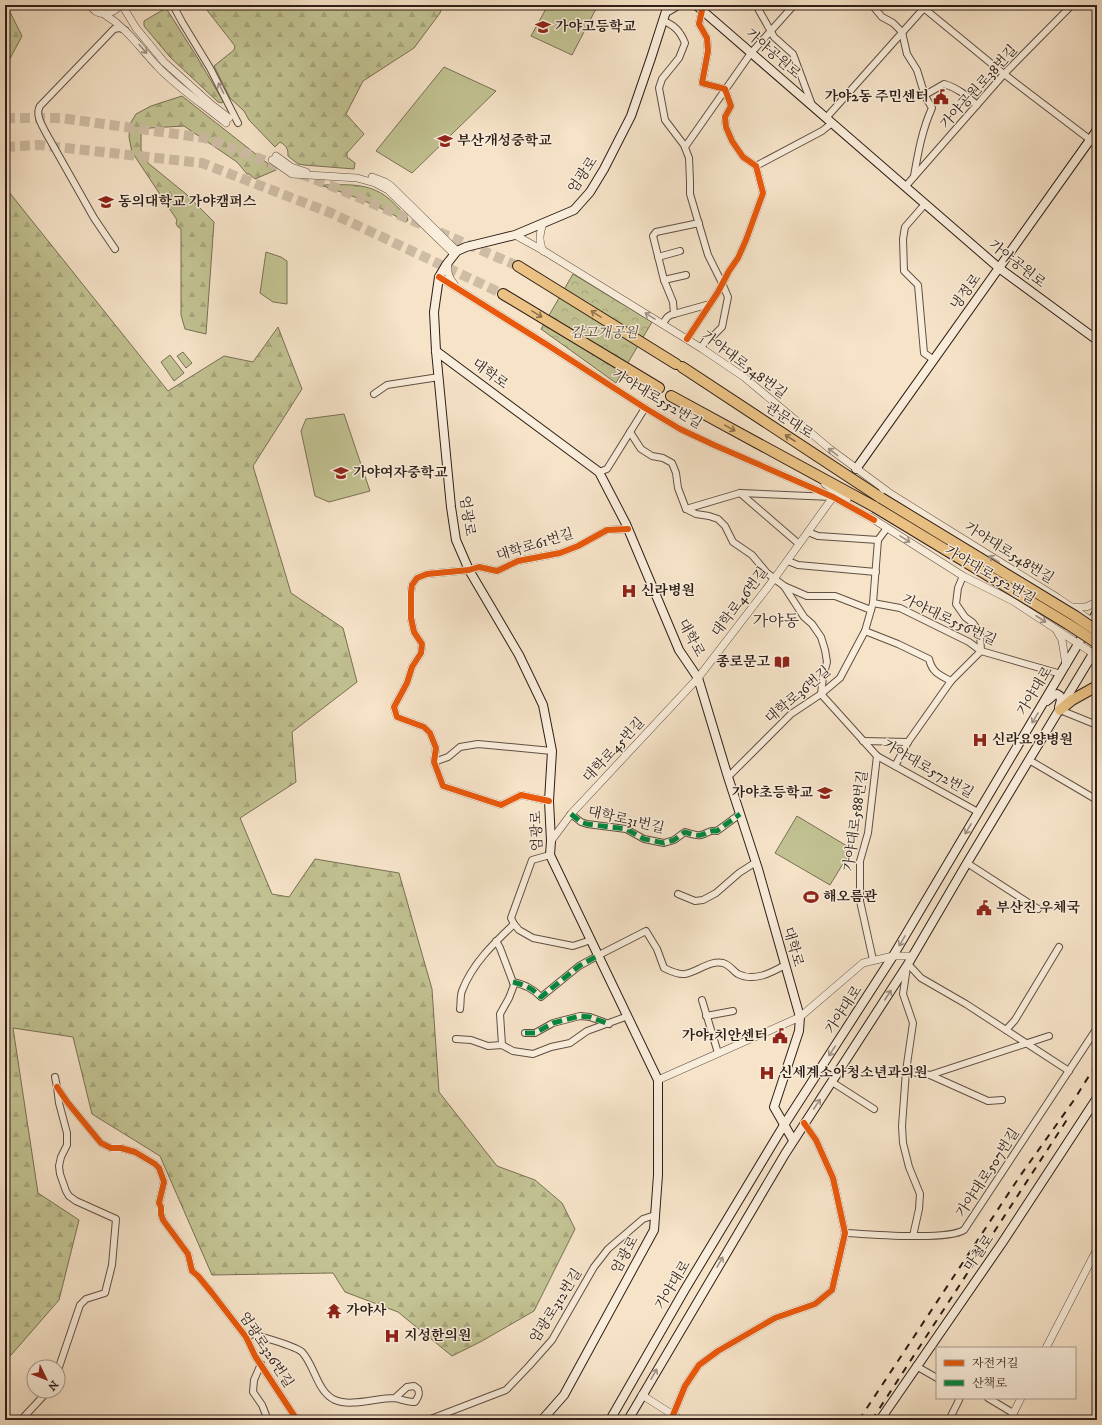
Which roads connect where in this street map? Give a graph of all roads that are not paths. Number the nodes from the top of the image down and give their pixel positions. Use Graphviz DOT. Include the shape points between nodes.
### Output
graph roads {
  1 [pos="90,5"];
  2 [pos="121,5"];
  3 [pos="173,5"];
  4 [pos="678,5"];
  5 [pos="756,5"];
  6 [pos="794,5"];
  7 [pos="872,5"];
  8 [pos="1072,5"];
  9 [pos="922,6"];
  10 [pos="667,8"];
  11 [pos="699,8"];
  12 [pos="104,14"];
  13 [pos="111,19"];
  14 [pos="664,21"];
  15 [pos="114,29"];
  16 [pos="126,30"];
  17 [pos="770,31"];
  18 [pos="902,32"];
  19 [pos="751,53"];
  20 [pos="1004,74"];
  21 [pos="725,90"];
  22 [pos="925,95"];
  23 [pos="977,105"];
  24 [pos="812,106"];
  25 [pos="829,121"];
  26 [pos="238,123"];
  27 [pos="1097,130"];
  28 [pos="1090,140"];
  29 [pos="1097,145"];
  30 [pos="685,147"];
  31 [pos="756,166"];
  32 [pos="914,177"];
  33 [pos="905,187"];
  34 [pos="925,204"];
  35 [pos="544,223"];
  36 [pos="699,223"];
  37 [pos="515,235"];
  38 [pos="451,244"];
  39 [pos="466,247"];
  40 [pos="115,249"];
  41 [pos="544,251"];
  42 [pos="680,252"];
  43 [pos="456,253"];
  44 [pos="658,257"];
  45 [pos="448,262"];
  46 [pos="518,266"];
  47 [pos="999,268"];
  48 [pos="686,275"];
  49 [pos="440,277"];
  50 [pos="664,280"];
  51 [pos="722,283"];
  52 [pos="456,287"];
  53 [pos="503,294"];
  54 [pos="710,304"];
  55 [pos="674,314"];
  56 [pos="663,324"];
  57 [pos="1095,336"];
  58 [pos="687,339"];
  59 [pos="701,348"];
  60 [pos="436,351"];
  61 [pos="934,360"];
  62 [pos="439,377"];
  63 [pos="659,388"];
  64 [pos="374,394"];
  65 [pos="671,396"];
  66 [pos="645,408"];
  67 [pos="630,432"];
  68 [pos="804,468"];
  69 [pos="856,469"];
  70 [pos="599,472"];
  71 [pos="740,493"];
  72 [pos="884,495"];
  73 [pos="834,497"];
  74 [pos="686,509"];
  75 [pos="874,520"];
  76 [pos="887,528"];
  77 [pos="628,530"];
  78 [pos="808,532"];
  79 [pos="878,540"];
  80 [pos="800,544"];
  81 [pos="788,560"];
  82 [pos="469,570"];
  83 [pos="876,572"];
  84 [pos="963,576"];
  85 [pos="774,579"];
  86 [pos="784,586"];
  87 [pos="1097,602"];
  88 [pos="873,603"];
  89 [pos="1070,606"];
  90 [pos="871,610"];
  91 [pos="1097,612"];
  92 [pos="1094,623"];
  93 [pos="1056,629"];
  94 [pos="865,631"];
  95 [pos="1097,631"];
  96 [pos="1078,643"];
  97 [pos="1097,644"];
  98 [pos="981,651"];
  99 [pos="1096,652"];
  100 [pos="1066,665"];
  101 [pos="1061,674"];
  102 [pos="698,678"];
  103 [pos="951,681"];
  104 [pos="1096,686"];
  105 [pos="821,694"];
  106 [pos="1042,706"];
  107 [pos="1059,712"];
  108 [pos="1097,725"];
  109 [pos="863,741"];
  110 [pos="908,742"];
  111 [pos="552,751"];
  112 [pos="877,756"];
  113 [pos="1029,760"];
  114 [pos="434,762"];
  115 [pos="895,766"];
  116 [pos="728,777"];
  117 [pos="1097,800"];
  118 [pos="549,801"];
  119 [pos="978,812"];
  120 [pos="571,814"];
  121 [pos="740,814"];
  122 [pos="551,841"];
  123 [pos="550,855"];
  124 [pos="756,862"];
  125 [pos="967,863"];
  126 [pos="678,894"];
  127 [pos="1038,909"];
  128 [pos="514,924"];
  129 [pos="591,940"];
  130 [pos="496,941"];
  131 [pos="1060,946"];
  132 [pos="599,954"];
  133 [pos="893,956"];
  134 [pos="873,960"];
  135 [pos="910,960"];
  136 [pos="785,965"];
  137 [pos="513,982"];
  138 [pos="702,1000"];
  139 [pos="460,1009"];
  140 [pos="733,1011"];
  141 [pos="628,1016"];
  142 [pos="706,1016"];
  143 [pos="800,1017"];
  144 [pos="608,1024"];
  145 [pos="1097,1028"];
  146 [pos="1006,1030"];
  147 [pos="525,1033"];
  148 [pos="1049,1036"];
  149 [pos="456,1039"];
  150 [pos="1026,1043"];
  151 [pos="502,1045"];
  152 [pos="721,1052"];
  153 [pos="906,1071"];
  154 [pos="1069,1071"];
  155 [pos="930,1075"];
  156 [pos="55,1078"];
  157 [pos="658,1080"];
  158 [pos="832,1082"];
  159 [pos="57,1087"];
  160 [pos="1097,1098"];
  161 [pos="1002,1100"];
  162 [pos="874,1109"];
  163 [pos="804,1124"];
  164 [pos="784,1125"];
  165 [pos="793,1140"];
  166 [pos="655,1215"];
  167 [pos="845,1233"];
  168 [pos="913,1236"];
  169 [pos="1097,1249"];
  170 [pos="246,1337"];
  171 [pos="1047,1347"];
  172 [pos="62,1359"];
  173 [pos="261,1364"];
  174 [pos="916,1366"];
  175 [pos="936,1377"];
  176 [pos="642,1395"];
  177 [pos="394,1398"];
  178 [pos="41,1399"];
  179 [pos="990,1399"];
  180 [pos="1020,1399"];
  181 [pos="959,1400"];
  182 [pos="1013,1413"];
  183 [pos="672,1417"];
  184 [pos="21,1420"];
  185 [pos="268,1420"];
  186 [pos="297,1420"];
  187 [pos="428,1420"];
  188 [pos="542,1420"];
  189 [pos="610,1420"];
  190 [pos="628,1420"];
  191 [pos="681,1420"];
  192 [pos="880,1420"];
  193 [pos="949,1420"];
  194 [pos="1010,1420"];
  1 -- 12 [label="street" via="94,11"];
  2 -- 12 [label="street" via="111,13"];
  16 -- 2 [label="street, one-way" via="158,67 228,121 164,62"];
  26 -- 3 [label="street, one-way" via="210,68"];
  4 -- 10 [label="main road"];
  5 -- 17 [label="street"];
  6 -- 17 [label="street"];
  7 -- 18 [label="street" via="882,18 893,23"];
  8 -- 20 [label="street, 가야공원로38번길"];
  9 -- 18 [label="street"];
  9 -- 20 [label="street"];
  10 -- 14 [label="main road, 엄광로"];
  11 -- 19 [label="main road, 가야공원로"];
  11 -- 21 [label="street" via="699,24 708,38 702,83"];
  12 -- 13 [label="street"];
  13 -- 15 [label="street"];
  13 -- 16 [label="street"];
  14 -- 30 [label="street" via="675,26 685,43 679,58 662,79 659,88 665,120"];
  14 -- 35 [label="main road, 엄광로" via="631,116 604,169 590,192 574,210"];
  15 -- 16 [label="street"];
  15 -- 40 [label="street" via="38,111 46,133 94,218"];
  17 -- 19 [label="street"];
  17 -- 24 [label="street" via="793,54"];
  18 -- 22 [label="street" via="907,54 917,70"];
  18 -- 25 [label="street"];
  19 -- 21 [label="street"];
  19 -- 24 [label="main road, 가야공원로"];
  20 -- 23 [label="street, 가야공원로38번길"];
  20 -- 28 [label="street"];
  21 -- 30 [label="street"];
  21 -- 31 [label="street" via="731,106 725,117 726,127 743,157"];
  22 -- 23 [label="street" via="944,84 966,94"];
  22 -- 32 [label="street" via="932,108 925,122"];
  23 -- 32 [label="street, 가야공원로38번길"];
  24 -- 25 [label="main road, 가야공원로"];
  25 -- 31 [label="street" via="822,131"];
  25 -- 33 [label="main road, 가야공원로"];
  27 -- 28 [label="main road, 냉정로"];
  28 -- 29 [label="street"];
  28 -- 47 [label="main road, 냉정로"];
  30 -- 36 [label="street" via="689,158 690,194"];
  31 -- 51 [label="street" via="763,193 738,258"];
  32 -- 33 [label="street, 가야공원로38번길"];
  33 -- 34 [label="main road, 가야공원로"];
  34 -- 47 [label="main road, 가야공원로"];
  34 -- 61 [label="street" via="905,227 904,271 918,286 924,353"];
  35 -- 37 [label="main road, 엄광로"];
  35 -- 41 [label="street" via="540,245"];
  36 -- 44 [label="street" via="654,233"];
  36 -- 51 [label="street" via="708,255"];
  37 -- 39 [label="main road, 엄광로"];
  37 -- 41 [label="street, 가야대로548번길"];
  38 -- 39 [label="street"];
  38 -- 43 [label="street"];
  38 -- 43 [label="street" via="385,182 362,175 303,171 274,158 292,174 357,178 382,186"];
  39 -- 43 [label="main road, 엄광로"];
  56 -- 41 [label="street, 가야대로548번길, one-way"];
  42 -- 44 [label="street"];
  43 -- 45 [label="main road, 엄광로"];
  44 -- 50 [label="street"];
  45 -- 49 [label="main road, 엄광로"];
  45 -- 52 [label="street" via="449,277"];
  72 -- 46 [label="highway, 관문대로, one-way"];
  47 -- 57 [label="main road, 가야공원로"];
  47 -- 61 [label="main road, 냉정로"];
  48 -- 50 [label="street"];
  49 -- 52 [label="street, 가야대로552번길"];
  49 -- 60 [label="main road, 엄광로" via="434,312"];
  50 -- 55 [label="street" via="673,302"];
  51 -- 54 [label="street"];
  51 -- 59 [label="street" via="728,297 722,328 707,339"];
  52 -- 66 [label="street, 가야대로552번길"];
  53 -- 63 [label="highway, one-way"];
  54 -- 55 [label="street"];
  54 -- 58 [label="street"];
  55 -- 56 [label="street" via="669,315"];
  56 -- 58 [label="street, 가야대로548번길"];
  58 -- 59 [label="street, 가야대로548번길"];
  69 -- 59 [label="street, 가야대로548번길, one-way" via="744,378"];
  60 -- 62 [label="main road, 엄광로"];
  60 -- 70 [label="main road, 대학로"];
  61 -- 69 [label="main road, 냉정로"];
  62 -- 64 [label="street" via="387,385"];
  62 -- 82 [label="main road, 엄광로" via="453,523 456,540"];
  65 -- 68 [label="highway, one-way"];
  66 -- 67 [label="street"];
  66 -- 73 [label="street, 가야대로552번길" via="680,429"];
  67 -- 70 [label="street" via="607,469"];
  67 -- 74 [label="street" via="641,448 652,456 672,463"];
  68 -- 75 [label="street, 가야대로552번길"];
  68 -- 97 [label="highway, bridge" via="875,507"];
  69 -- 72 [label="street, 가야대로548번길"];
  70 -- 77 [label="main road, 대학로"];
  71 -- 73 [label="street"];
  71 -- 74 [label="street"];
  71 -- 80 [label="street"];
  89 -- 72 [label="street, 가야대로548번길, one-way"];
  72 -- 95 [label="highway, 관문대로, bridge"];
  73 -- 75 [label="street, 가야대로552번길"];
  73 -- 78 [label="street, 대학로46번길"];
  74 -- 85 [label="street" via="718,520 725,526 733,542 752,555"];
  75 -- 76 [label="street, 가야대로552번길"];
  76 -- 79 [label="street"];
  76 -- 84 [label="street, 가야대로552번길, one-way"];
  77 -- 82 [label="street, 대학로61번길" via="607,530 560,553 518,561 497,571 479,568"];
  77 -- 102 [label="main road, 대학로" via="679,650"];
  78 -- 79 [label="street" via="818,536"];
  78 -- 80 [label="street, 대학로46번길"];
  79 -- 83 [label="street, 대학로36번길"];
  80 -- 81 [label="street, 대학로46번길"];
  81 -- 83 [label="street, 대학로46번길" via="798,565"];
  81 -- 85 [label="street, 대학로46번길"];
  82 -- 111 [label="main road, 엄광로" via="519,656 543,705"];
  82 -- 114 [label="street, 대학로61번길" via="427,574 418,578 412,585 411,618 414,632 422,644 421,653 394,707 397,717 424,727 430,733 436,748"];
  83 -- 88 [label="street, 대학로36번길"];
  84 -- 93 [label="street, 가야대로552번길, one-way" via="1013,601"];
  84 -- 98 [label="street" via="956,604 980,633"];
  85 -- 86 [label="street"];
  85 -- 102 [label="street, 대학로46번길"];
  86 -- 90 [label="street" via="807,596 835,596"];
  86 -- 105 [label="street" via="804,617 821,637 827,662"];
  87 -- 89 [label="street" via="1086,607"];
  88 -- 90 [label="street, 대학로36번길"];
  88 -- 98 [label="street, 가야대로556번길" via="900,608 969,642"];
  89 -- 92 [label="street, 가야대로548번길"];
  90 -- 94 [label="street, 대학로36번길"];
  91 -- 92 [label="main road, 가야대로"];
  92 -- 96 [label="main road, 가야대로"];
  93 -- 96 [label="street, 가야대로552번길"];
  93 -- 100 [label="street" via="1062,640"];
  94 -- 103 [label="street" via="929,659 931,668 939,676"];
  94 -- 105 [label="street, 대학로36번길" via="840,678"];
  96 -- 99 [label="street, 가야대로552번길"];
  96 -- 100 [label="main road, 가야대로"];
  98 -- 101 [label="street, 가야대로556번길"];
  98 -- 103 [label="street"];
  99 -- 107 [label="main road, 가야대로"];
  100 -- 101 [label="main road, 가야대로"];
  101 -- 106 [label="main road, 가야대로"];
  102 -- 116 [label="main road, 대학로"];
  102 -- 120 [label="street, 대학로45번길"];
  103 -- 110 [label="street"];
  104 -- 107 [label="highway"];
  105 -- 109 [label="street, 가야대로572번길"];
  105 -- 116 [label="street, 대학로36번길" via="791,714"];
  106 -- 107 [label="main road" via="1057,694 1061,700"];
  106 -- 119 [label="main road, 가야대로, one-way"];
  107 -- 108 [label="street"];
  107 -- 113 [label="main road, 가야대로"];
  109 -- 110 [label="street"];
  109 -- 112 [label="street, 가야대로572번길"];
  110 -- 115 [label="street"];
  111 -- 114 [label="street" via="478,744 460,747 448,757"];
  111 -- 118 [label="main road, 엄광로"];
  112 -- 115 [label="street, 가야대로572번길"];
  112 -- 134 [label="street, 가야대로588번길" via="868,833 860,861 860,901"];
  113 -- 117 [label="street"];
  113 -- 125 [label="main road, 가야대로"];
  114 -- 118 [label="street" via="443,786 501,805 520,795"];
  115 -- 119 [label="street, 가야대로572번길"];
  116 -- 121 [label="main road, 대학로"];
  118 -- 122 [label="main road, 엄광로"];
  119 -- 133 [label="main road, 가야대로, one-way"];
  120 -- 121 [label="street, 대학로31번길" via="587,824 626,829 644,839 664,843 686,832 702,835 710,830 717,831"];
  120 -- 122 [label="street, 대학로45번길"];
  121 -- 124 [label="main road, 대학로"];
  122 -- 123 [label="main road, 엄광로"];
  123 -- 128 [label="street" via="532,860 511,918"];
  123 -- 129 [label="main road, 엄광로"];
  124 -- 126 [label="street" via="739,873 716,894 703,900 695,901"];
  124 -- 136 [label="main road, 대학로"];
  125 -- 127 [label="street"];
  125 -- 135 [label="main road, 가야대로"];
  128 -- 129 [label="street" via="518,930 533,938 574,946"];
  128 -- 130 [label="street"];
  129 -- 132 [label="main road, 엄광로"];
  130 -- 137 [label="street"];
  130 -- 139 [label="street" via="474,969 462,992"];
  131 -- 146 [label="street" via="1015,1020"];
  132 -- 136 [label="street" via="646,931 657,949 664,968 675,973 684,974 707,965 723,963 738,974 751,977 769,974"];
  132 -- 137 [label="street" via="579,966 541,997 524,984"];
  132 -- 141 [label="main road, 엄광로"];
  133 -- 134 [label="street"];
  133 -- 135 [label="street"];
  133 -- 164 [label="main road, 가야대로, one-way"];
  134 -- 143 [label="street" via="863,962"];
  135 -- 146 [label="street" via="921,978"];
  135 -- 153 [label="street" via="903,994 913,1023"];
  158 -- 135 [label="main road, 가야대로, one-way"];
  136 -- 143 [label="main road, 대학로"];
  137 -- 151 [label="street" via="509,998 500,1014"];
  138 -- 142 [label="street"];
  140 -- 142 [label="street"];
  141 -- 144 [label="street"];
  141 -- 157 [label="main road, 엄광로"];
  142 -- 152 [label="street"];
  143 -- 152 [label="street"];
  143 -- 164 [label="main road, 대학로" via="799,1031 774,1107"];
  144 -- 147 [label="street" via="580,1016 553,1023 535,1033"];
  144 -- 151 [label="street" via="587,1031 570,1043 533,1054 513,1052"];
  145 -- 154 [label="street, 가야대로507번길"];
  146 -- 150 [label="street"];
  148 -- 150 [label="street"];
  149 -- 151 [label="street" via="471,1040 488,1046"];
  150 -- 154 [label="street"];
  150 -- 155 [label="street"];
  152 -- 157 [label="street"];
  153 -- 155 [label="street"];
  153 -- 168 [label="street" via="903,1144 920,1194"];
  154 -- 168 [label="street, 가야대로507번길" via="964,1230 959,1233"];
  155 -- 161 [label="street" via="988,1101"];
  156 -- 159 [label="street"];
  157 -- 166 [label="main road, 엄광로" via="658,1175"];
  158 -- 162 [label="street"];
  163 -- 158 [label="main road, 가야대로, one-way"];
  159 -- 170 [label="street, 엄광로326번길" via="102,1143 111,1148 135,1152 159,1168 164,1182 159,1203 163,1220 188,1254 192,1272 198,1276"];
  159 -- 172 [label="street" via="67,1133 67,1145 59,1166 66,1192 76,1201 116,1219 112,1265 105,1293 86,1299 80,1305"];
  160 -- 174 [label="main road, 마철로" via="1002,1243"];
  163 -- 165 [label="main road, 가야대로"];
  163 -- 167 [label="street" via="816,1140 833,1178"];
  164 -- 165 [label="main road, 대학로"];
  164 -- 189 [label="main road, 가야대로"];
  176 -- 165 [label="main road, 가야대로, one-way"];
  166 -- 187 [label="street, 엄광로312번길" via="644,1219 608,1249 594,1267 552,1340 506,1390"];
  166 -- 188 [label="main road, 엄광로" via="654,1230 564,1395"];
  167 -- 168 [label="street, 가야대로507번길"];
  167 -- 183 [label="street" via="832,1290 815,1304 775,1318 718,1351 700,1365 685,1386"];
  169 -- 171 [label="street"];
  170 -- 173 [label="street, 엄광로326번길"];
  170 -- 177 [label="street" via="253,1334 301,1351 325,1392 335,1400 347,1402"];
  173 -- 185 [label="street" via="254,1380 253,1392"];
  173 -- 186 [label="street, 엄광로326번길"];
  174 -- 175 [label="street"];
  174 -- 192 [label="main road, 마철로"];
  176 -- 183 [label="street"];
  176 -- 190 [label="main road, 가야대로"];
  177 -- 177 [label="street" via="415,1402 419,1396 418,1389 407,1387"];
  178 -- 184 [label="street"];
  179 -- 182 [label="street"];
  180 -- 182 [label="street"];
  181 -- 193 [label="street"];
  182 -- 194 [label="street"];
  183 -- 191 [label="street"];
}
